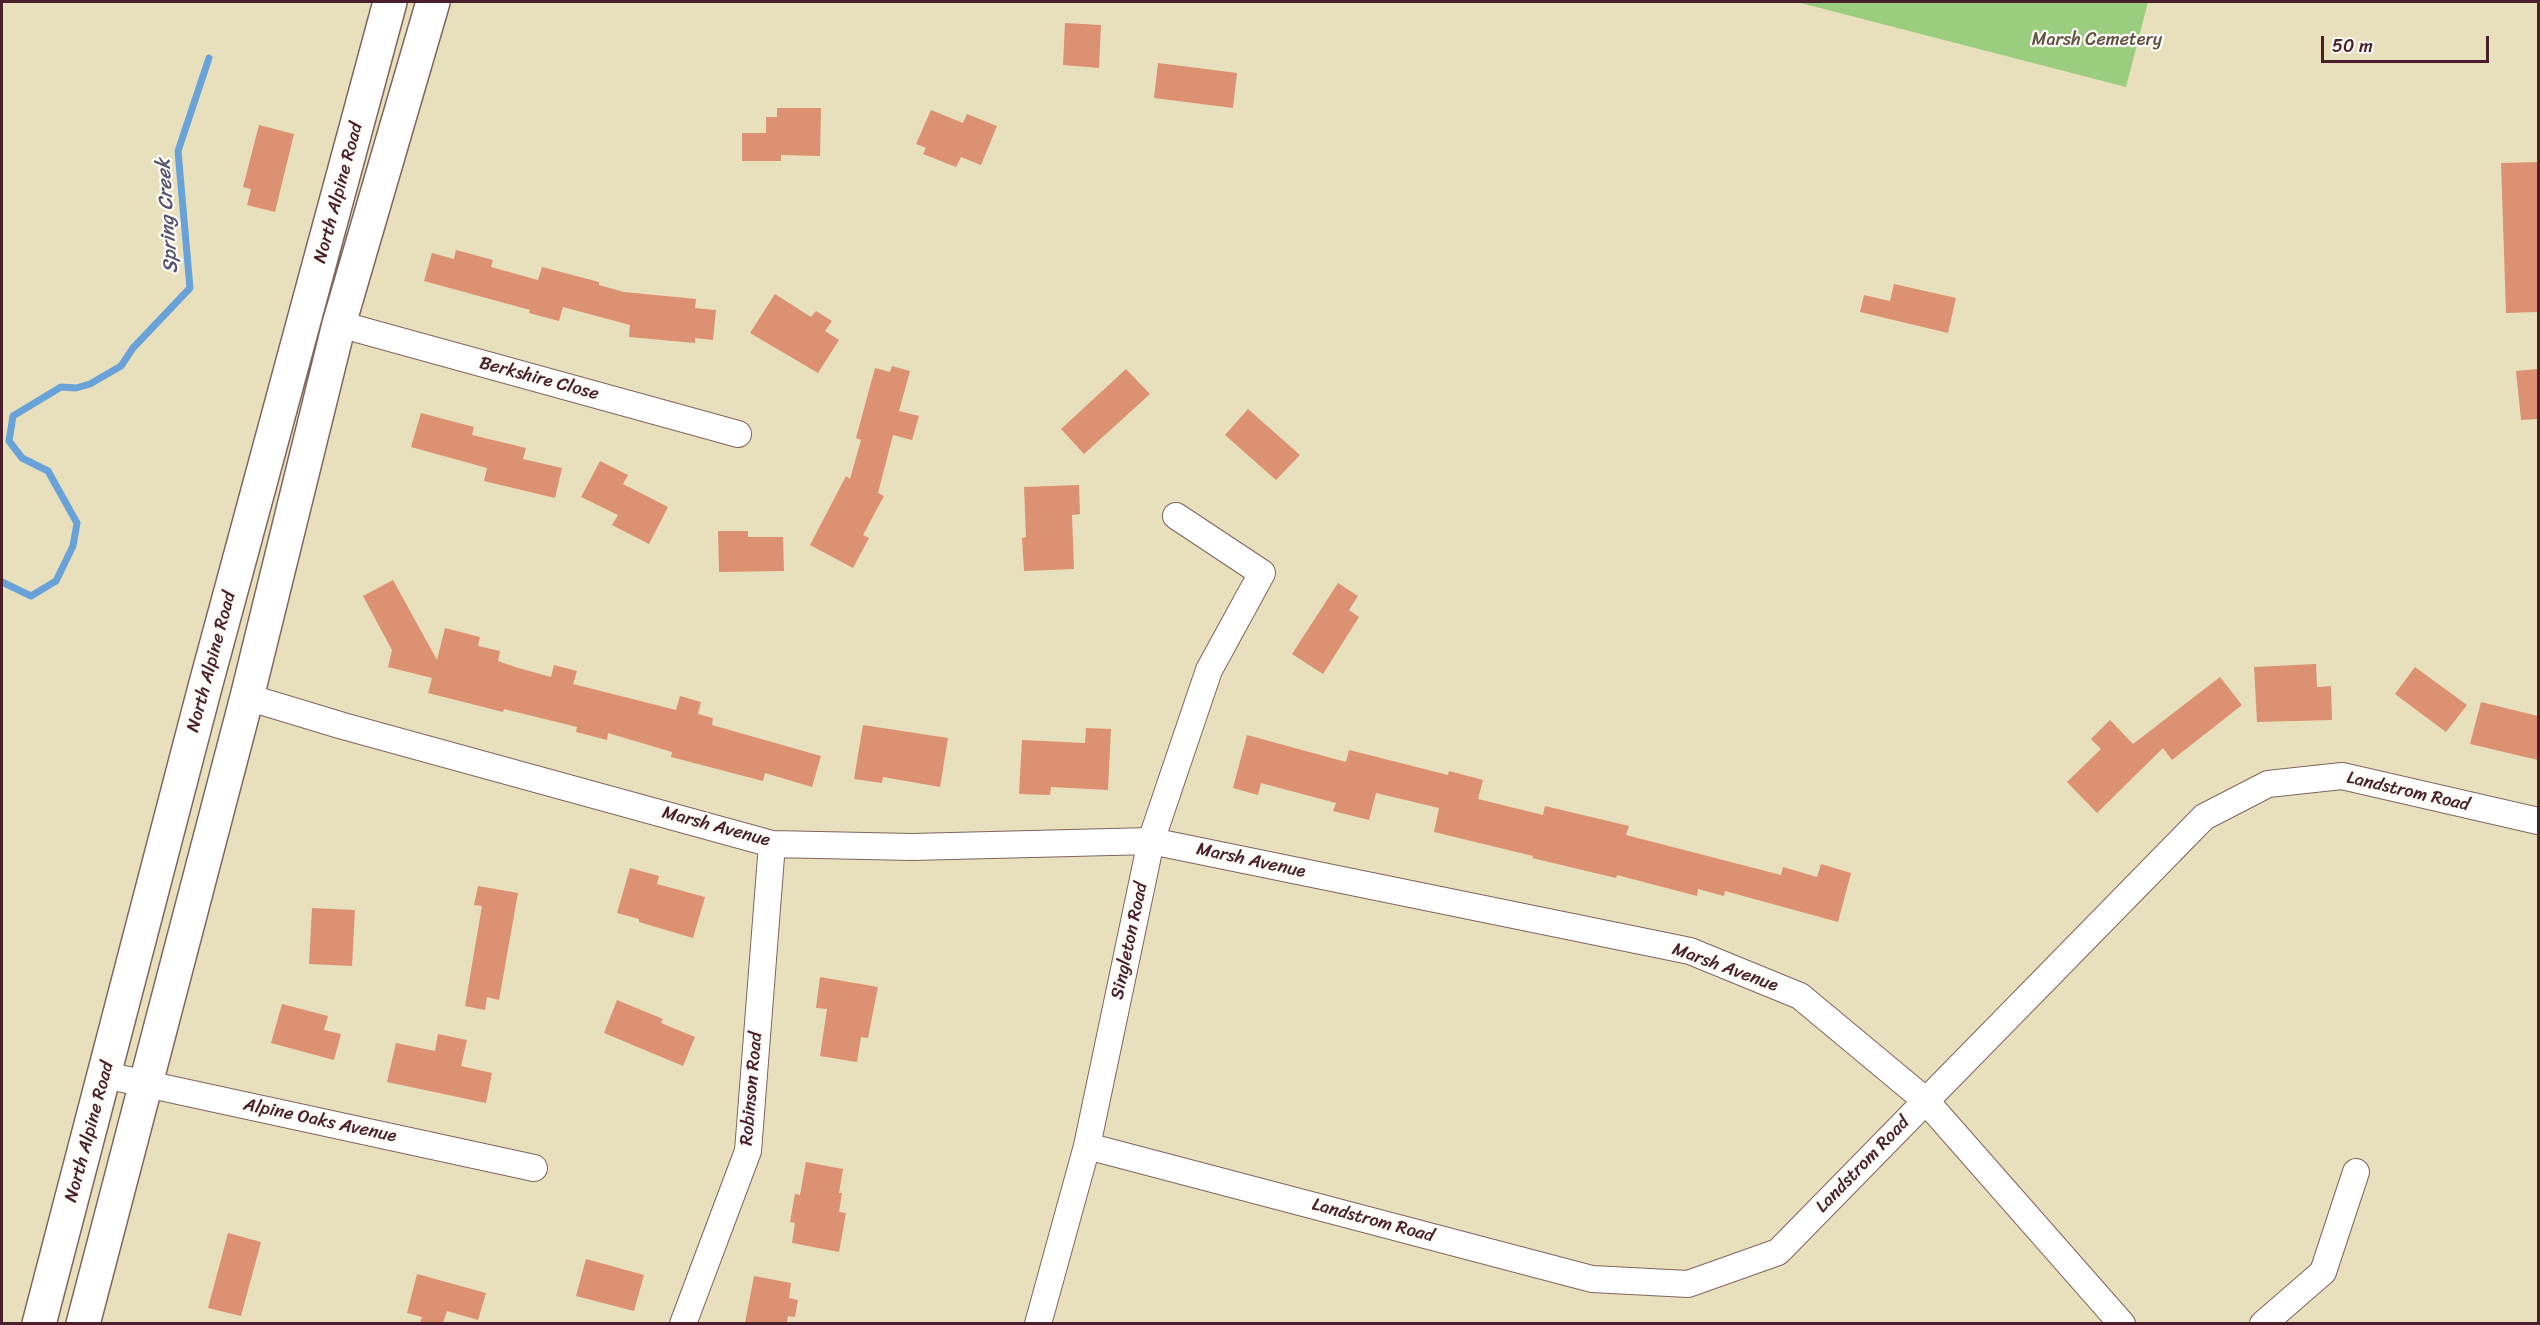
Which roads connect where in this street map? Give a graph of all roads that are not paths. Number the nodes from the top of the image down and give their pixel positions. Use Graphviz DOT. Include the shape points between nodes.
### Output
graph roads {
  1 [pos="390,2"];
  2 [pos="433,2"];
  3 [pos="339,324"];
  4 [pos="738,434"];
  5 [pos="1176,516"];
  6 [pos="247,697"];
  7 [pos="2538,821"];
  8 [pos="1151,841"];
  9 [pos="772,844"];
  10 [pos="105,1075"];
  11 [pos="147,1083"];
  12 [pos="1925,1100"];
  13 [pos="1087,1146"];
  14 [pos="534,1168"];
  15 [pos="2356,1172"];
  16 [pos="39,1323"];
  17 [pos="83,1323"];
  18 [pos="683,1323"];
  19 [pos="1038,1323"];
  20 [pos="2122,1323"];
  21 [pos="2263,1323"];
  1 -- 10 [label="main road, North Alpine Road"];
  2 -- 3 [label="main road, North Alpine Road"];
  3 -- 4 [label="street, Berkshire Close"];
  3 -- 6 [label="main road, North Alpine Road"];
  5 -- 8 [label="street, Singleton Road" via="1262,573 1209,670"];
  6 -- 9 [label="street, Marsh Avenue"];
  6 -- 11 [label="main road, North Alpine Road"];
  7 -- 12 [label="street, Landstrom Road" via="2342,776 2268,783 2204,817"];
  8 -- 9 [label="street, Marsh Avenue" via="912,848"];
  8 -- 12 [label="street, Marsh Avenue" via="1690,951 1800,996"];
  8 -- 13 [label="street, Singleton Road"];
  9 -- 18 [label="street, Robinson Road" via="748,1151"];
  10 -- 11 [label="street, Alpine Oaks Avenue"];
  10 -- 16 [label="main road, North Alpine Road"];
  11 -- 14 [label="street, Alpine Oaks Avenue"];
  11 -- 17 [label="main road, North Alpine Road"];
  12 -- 13 [label="street, Landstrom Road" via="1778,1252 1688,1284 1592,1278"];
  12 -- 20 [label="street, Marsh Avenue"];
  13 -- 19 [label="street, Singleton Road"];
  15 -- 21 [label="street" via="2323,1272"];
}
